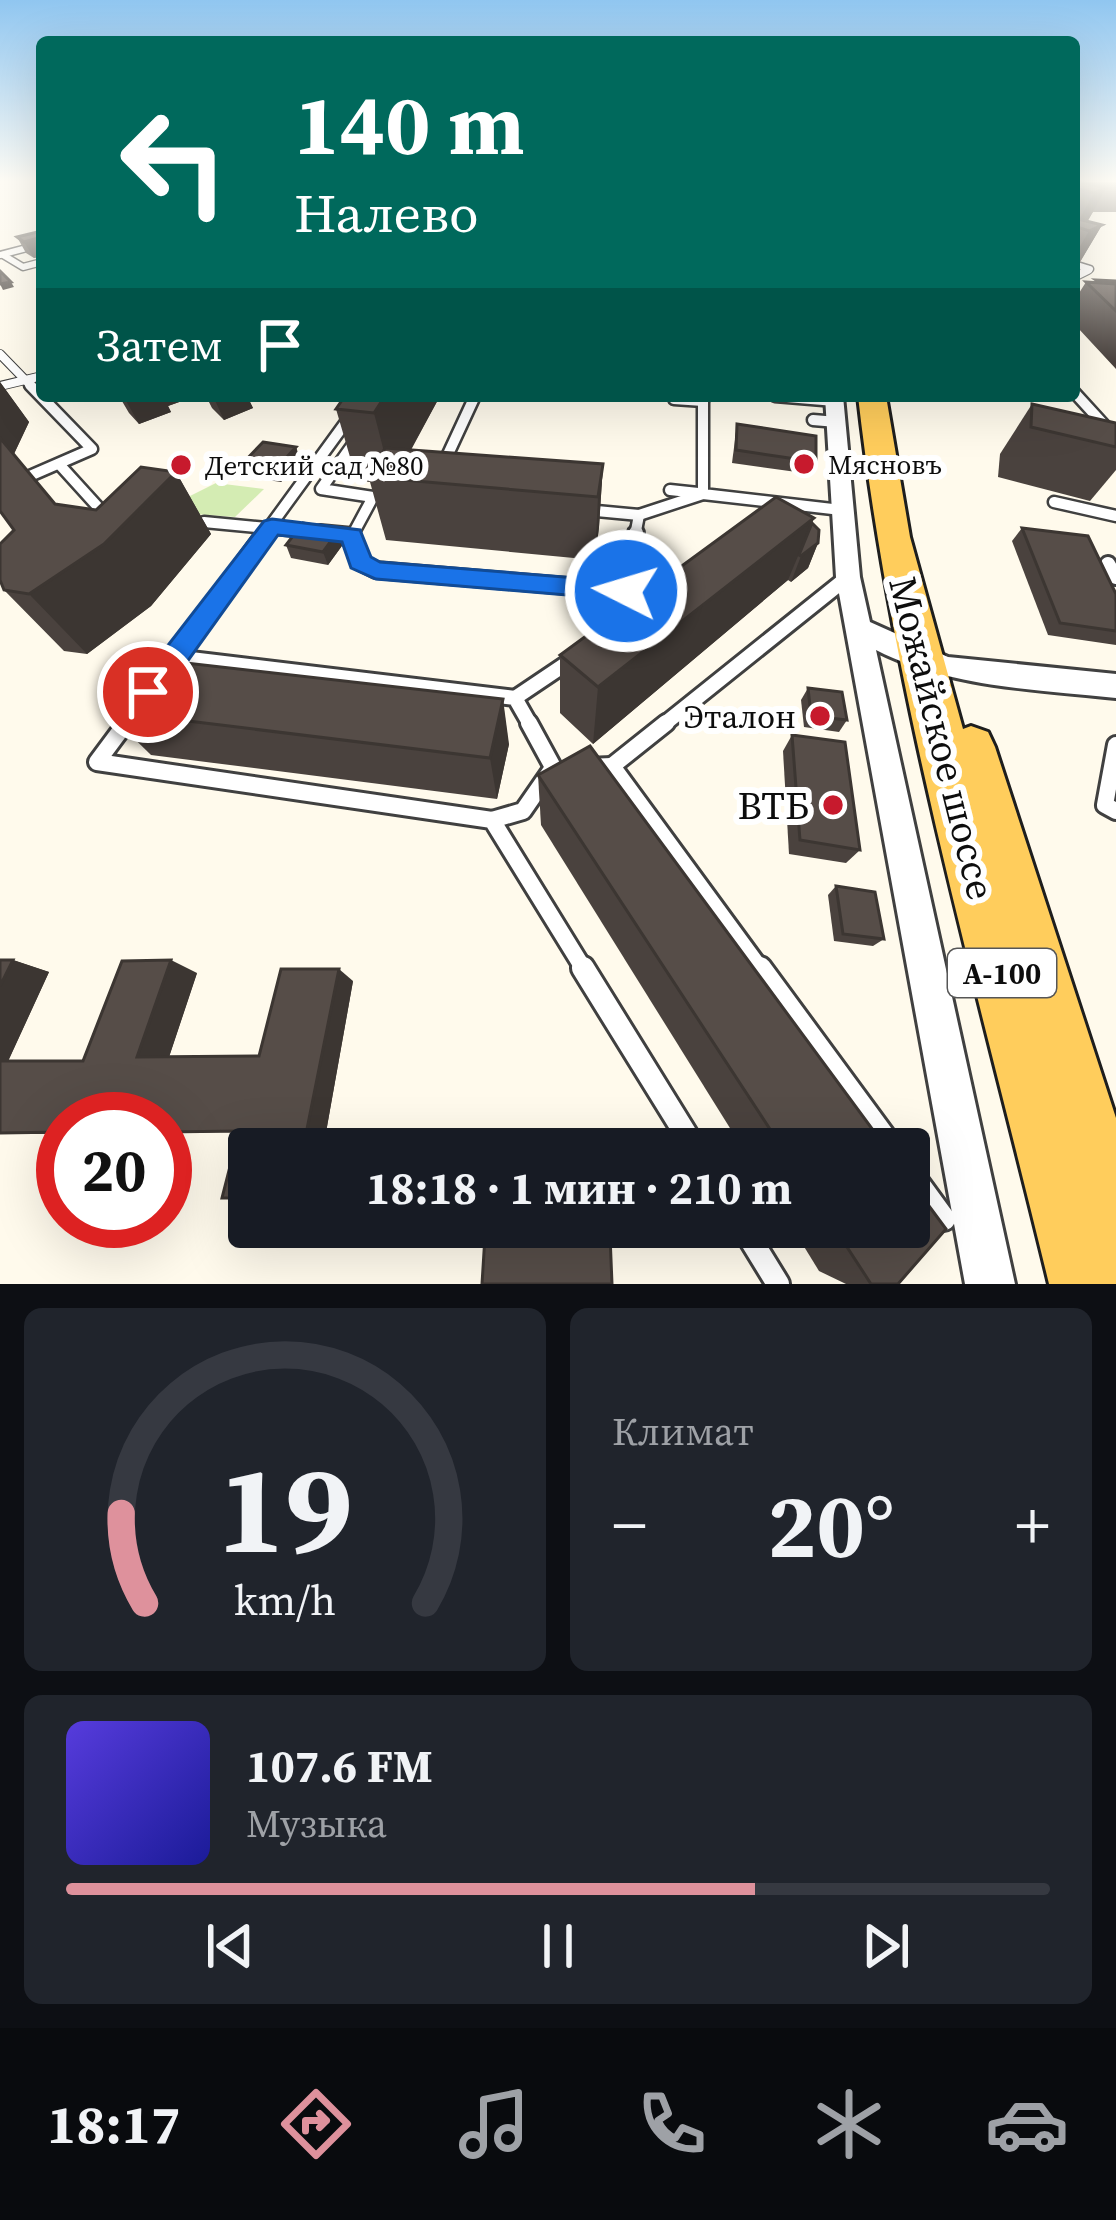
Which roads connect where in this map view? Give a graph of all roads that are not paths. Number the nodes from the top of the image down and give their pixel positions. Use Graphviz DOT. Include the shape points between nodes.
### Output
graph roads {
  1 [pos="36,246"];
  2 [pos="2,255"];
  3 [pos="36,264"];
  4 [pos="0,354"];
  5 [pos="36,378"];
  6 [pos="25,382"];
  7 [pos="0,386"];
  8 [pos="36,393"];
  9 [pos="1080,399"];
  10 [pos="45,402"];
  11 [pos="361,402"];
  12 [pos="472,402"];
  13 [pos="703,402"];
  14 [pos="873,402"];
  15 [pos="889,402"];
  16 [pos="835,406"];
  17 [pos="813,420"];
  18 [pos="360,434"];
  19 [pos="1116,438"];
  20 [pos="58,464"];
  21 [pos="439,475"];
  22 [pos="0,489"];
  23 [pos="670,490"];
  24 [pos="703,494"];
  25 [pos="1054,502"];
  26 [pos="564,508"];
  27 [pos="841,510"];
  28 [pos="639,515"];
  29 [pos="1116,516"];
  30 [pos="204,521"];
  31 [pos="116,526"];
  32 [pos="272,527"];
  33 [pos="352,536"];
  34 [pos="848,578"];
  35 [pos="858,628"];
  36 [pos="594,644"];
  37 [pos="174,658"];
  38 [pos="934,664"];
  39 [pos="1116,686"];
  40 [pos="515,698"];
  41 [pos="1116,746"];
  42 [pos="612,766"];
  43 [pos="553,767"];
  44 [pos="1116,811"];
  45 [pos="492,820"];
  46 [pos="681,1128"];
  47 [pos="878,1128"];
  48 [pos="930,1200"];
  49 [pos="944,1219"];
  50 [pos="1116,1231"];
  51 [pos="755,1248"];
  52 [pos="778,1284"];
  53 [pos="990,1284"];
  54 [pos="1087,1284"];
  1 -- 2 [label="lane"];
  2 -- 3 [label="lane" via="22,267"];
  4 -- 6 [label="lane"];
  5 -- 6 [label="lane"];
  6 -- 7 [label="lane"];
  6 -- 8 [label="lane"];
  9 -- 19 [label="lane"];
  10 -- 20 [label="lane" via="92,449"];
  11 -- 32 [label="lane"];
  12 -- 21 [label="lane"];
  13 -- 24 [label="lane"];
  14 -- 38 [label="main road, Можайское шоссе / А-100" via="892,537"];
  15 -- 38 [label="main road, Можайское шоссе / А-100"];
  16 -- 17 [label="lane"];
  16 -- 27 [label="street"];
  18 -- 33 [label="lane" via="321,490 373,497"];
  20 -- 22 [label="lane"];
  20 -- 31 [label="lane"];
  23 -- 24 [label="lane"];
  24 -- 27 [label="lane"];
  24 -- 28 [label="lane"];
  25 -- 29 [label="lane"];
  26 -- 28 [label="lane"];
  27 -- 34 [label="street"];
  28 -- 33 [label="lane" via="626,591 376,570 360,562"];
  30 -- 32 [label="lane"];
  32 -- 33 [label="lane"];
  32 -- 37 [label="lane"];
  34 -- 35 [label="street"];
  34 -- 42 [label="lane"];
  35 -- 38 [label="street"];
  35 -- 53 [label="street"];
  36 -- 40 [label="lane"];
  37 -- 40 [label="lane"];
  37 -- 45 [label="lane" via="97,762"];
  38 -- 39 [label="street"];
  38 -- 50 [label="main road, Можайское шоссе / А-100"];
  38 -- 54 [label="main road, Можайское шоссе / А-100"];
  40 -- 43 [label="lane"];
  41 -- 44 [label="lane" via="1105,806"];
  42 -- 43 [label="lane"];
  42 -- 47 [label="lane"];
  43 -- 45 [label="lane" via="523,811"];
  45 -- 46 [label="lane"];
  48 -- 49 [label="lane"];
  51 -- 52 [label="lane"];
}
